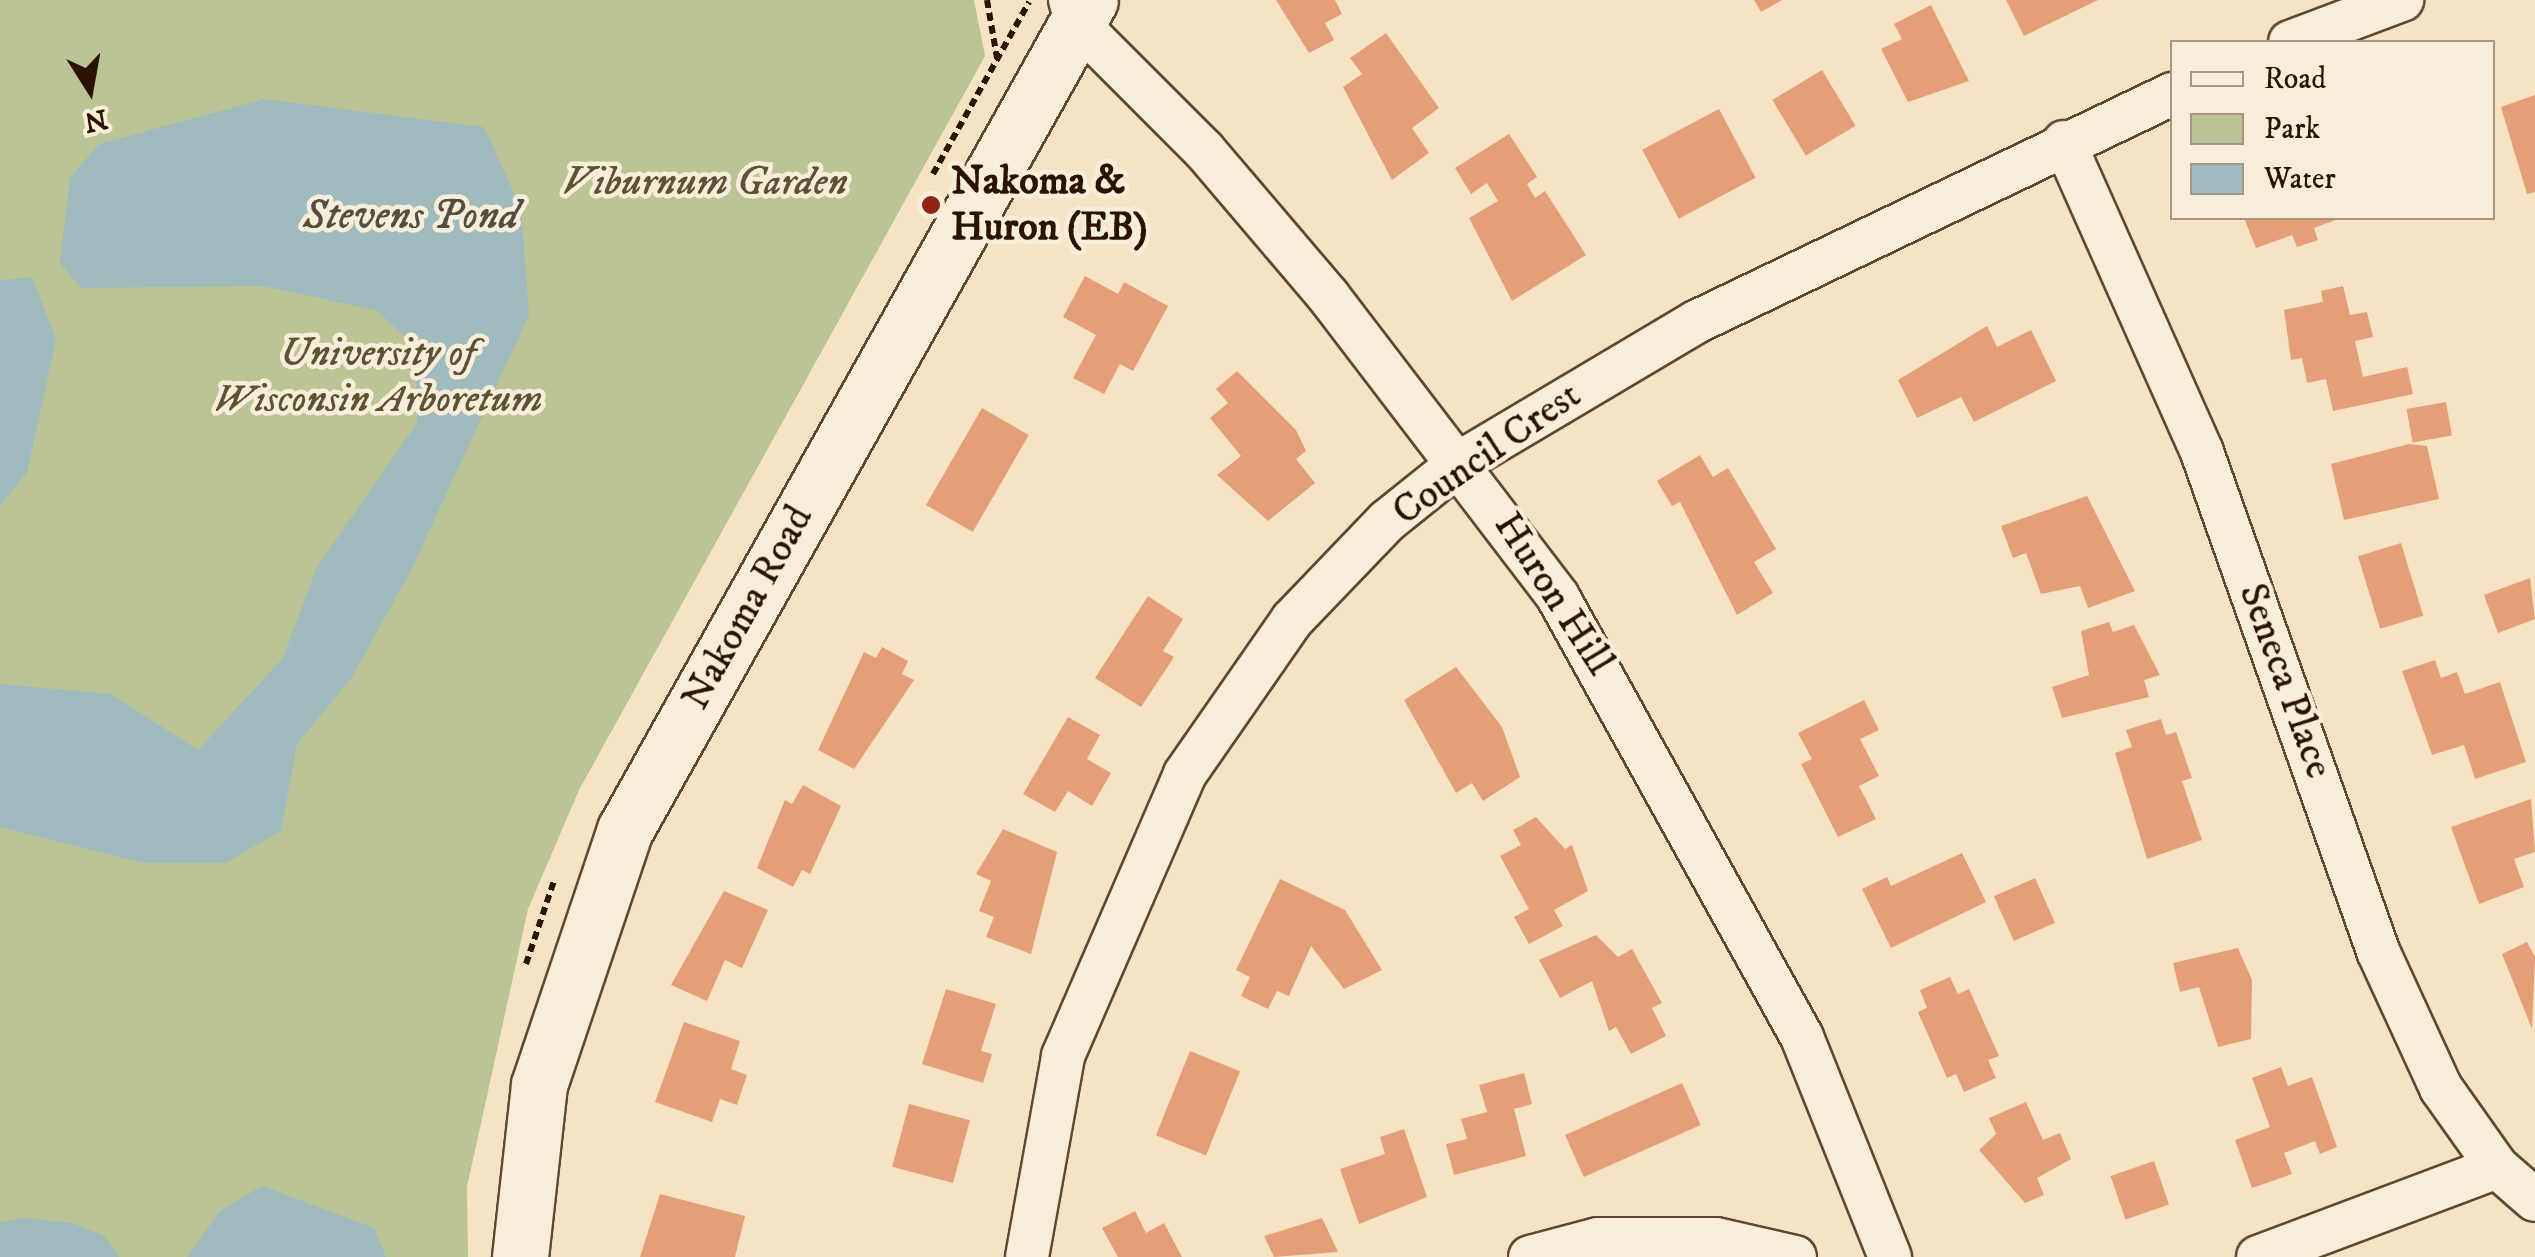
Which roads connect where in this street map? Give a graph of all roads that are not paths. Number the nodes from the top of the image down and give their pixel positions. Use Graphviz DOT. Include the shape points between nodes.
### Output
graph roads {
  1 [pos="2402,0"];
  2 [pos="1079,8"];
  3 [pos="2295,40"];
  4 [pos="2170,95"];
  5 [pos="2064,142"];
  6 [pos="1462,461"];
  7 [pos="2497,1167"];
  8 [pos="2535,1200"];
  9 [pos="520,1257"];
  10 [pos="1027,1257"];
  11 [pos="1530,1257"];
  12 [pos="1794,1257"];
  13 [pos="1890,1257"];
  14 [pos="2258,1257"];
  1 -- 3 [label="street"];
  2 -- 6 [label="street, Huron Hill"];
  2 -- 9 [label="main road, Nakoma Road" via="625,830 538,1085"];
  4 -- 5 [label="street, Council Crest"];
  5 -- 6 [label="street, Council Crest" via="1728,305"];
  5 -- 7 [label="street, Seneca Place" via="2202,452 2378,951 2442,1088"];
  6 -- 10 [label="street, Council Crest" via="1387,521 1292,620 1185,774 1063,1056"];
  6 -- 13 [label="street, Huron Hill" via="1558,597 1714,868 1802,1037"];
  7 -- 8 [label="street, Seneca Place"];
  7 -- 14 [label="street"];
  11 -- 12 [label="street" via="1598,1239 1716,1239"];
}
